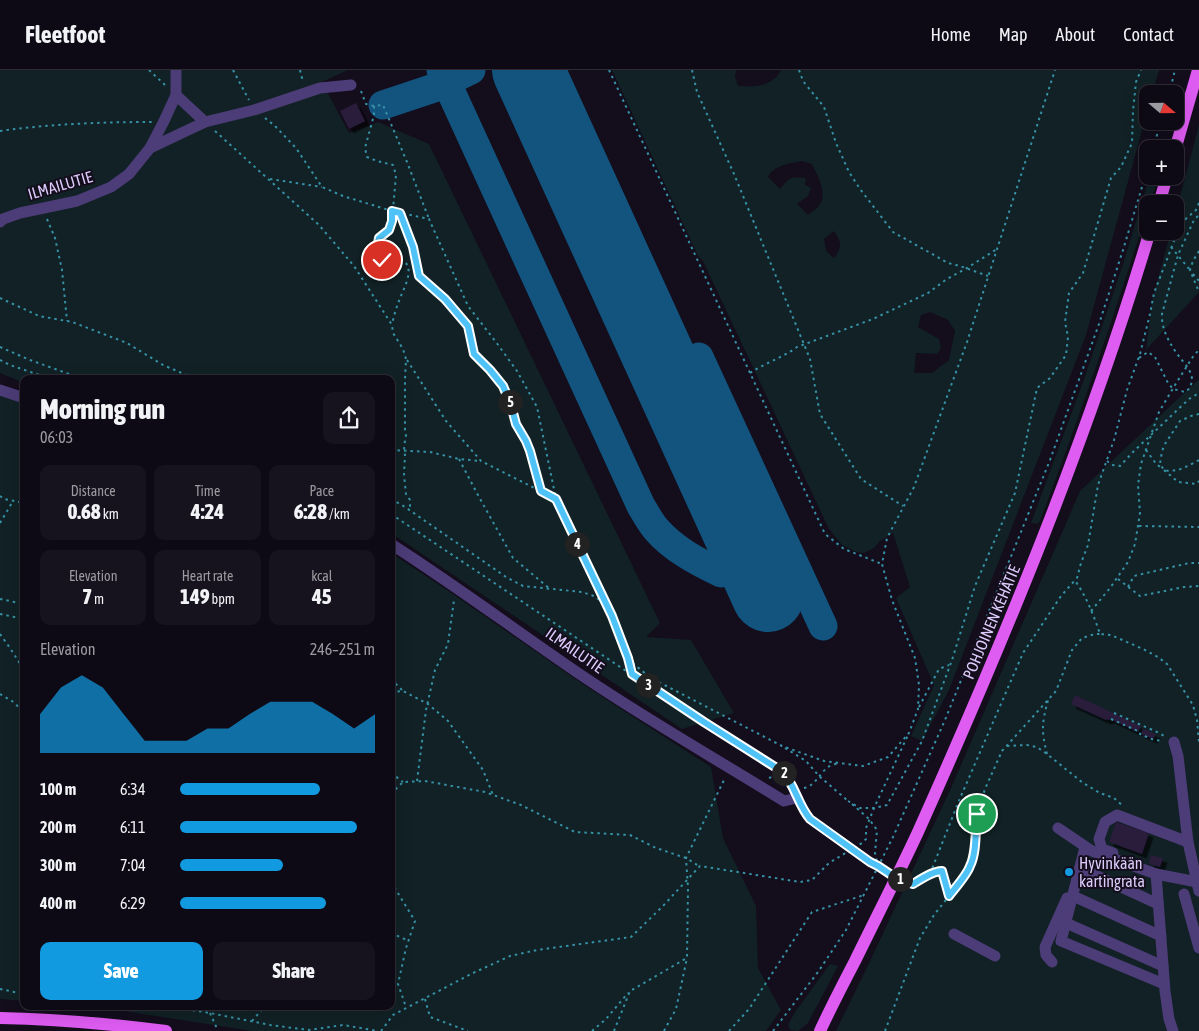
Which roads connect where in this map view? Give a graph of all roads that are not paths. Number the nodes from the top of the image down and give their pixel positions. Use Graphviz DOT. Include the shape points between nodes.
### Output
graph roads {
  1 [pos="176,70"];
  2 [pos="1198,70"];
  3 [pos="351,85"];
  4 [pos="176,95"];
  5 [pos="205,122"];
  6 [pos="1178,140"];
  7 [pos="150,148"];
  8 [pos="0,222"];
  9 [pos="1147,240"];
  10 [pos="0,390"];
  11 [pos="20,397"];
  12 [pos="395,547"];
  13 [pos="1174,742"];
  14 [pos="796,794"];
  15 [pos="1058,828"];
  16 [pos="1188,842"];
  17 [pos="1085,847"];
  18 [pos="1080,868"];
  19 [pos="1144,870"];
  20 [pos="1156,874"];
  21 [pos="1198,887"];
  22 [pos="1184,894"];
  23 [pos="1073,896"];
  24 [pos="1158,904"];
  25 [pos="1066,923"];
  26 [pos="954,934"];
  27 [pos="1160,936"];
  28 [pos="1199,948"];
  29 [pos="995,956"];
  30 [pos="1052,962"];
  31 [pos="1163,966"];
  32 [pos="1164,984"];
  33 [pos="829,1011"];
  34 [pos="0,1018"];
  35 [pos="166,1031"];
  36 [pos="815,1031"];
  37 [pos="820,1031"];
  38 [pos="1173,1031"];
  1 -- 4 [label="street, ILMAILUTIE"];
  2 -- 6 [label="main road"];
  3 -- 5 [label="street" via="320,88"];
  4 -- 5 [label="street"];
  4 -- 7 [label="street, ILMAILUTIE"];
  5 -- 7 [label="street"];
  7 -- 8 [label="street, ILMAILUTIE" via="129,174 111,187 77,200 20,213"];
  9 -- 33 [label="main road, POHJOINEN KEHÄTIE" via="1104,372 1050,520 991,665 917,834"];
  10 -- 11 [label="street"];
  12 -- 14 [label="street, ILMAILUTIE" via="659,725 784,801"];
  13 -- 16 [label="street"];
  15 -- 17 [label="street"];
  16 -- 19 [label="street" via="1117,815 1105,822 1099,839 1102,849 1140,863"];
  16 -- 21 [label="street"];
  17 -- 18 [label="street"];
  17 -- 19 [label="street"];
  18 -- 23 [label="street"];
  18 -- 24 [label="street"];
  18 -- 30 [label="street" via="1045,947"];
  19 -- 20 [label="street"];
  20 -- 21 [label="street"];
  20 -- 24 [label="street"];
  22 -- 28 [label="street"];
  23 -- 25 [label="street"];
  23 -- 27 [label="street"];
  24 -- 27 [label="street"];
  25 -- 31 [label="street"];
  25 -- 32 [label="street" via="1061,942"];
  26 -- 29 [label="street"];
  27 -- 31 [label="street"];
  31 -- 32 [label="street"];
  32 -- 38 [label="street"];
  33 -- 36 [label="main road, POHJOINEN KEHÄTIE"];
  33 -- 37 [label="main road, POHJOINEN KEHÄTIE"];
  34 -- 35 [label="main road"];
}
